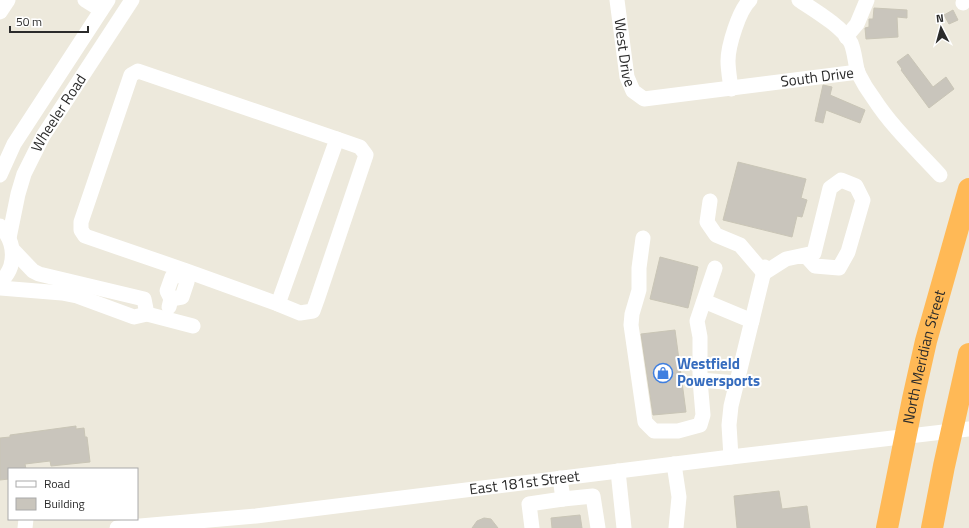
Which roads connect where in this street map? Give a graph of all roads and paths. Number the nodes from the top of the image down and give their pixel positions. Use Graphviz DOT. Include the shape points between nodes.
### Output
graph roads {
  1 [pos="8,0"];
  2 [pos="86,0"];
  3 [pos="132,0"];
  4 [pos="617,0"];
  5 [pos="750,0"];
  6 [pos="799,0"];
  7 [pos="868,0"];
  8 [pos="104,5"];
  9 [pos="0,12"];
  10 [pos="846,37"];
  11 [pos="858,72"];
  12 [pos="731,89"];
  13 [pos="644,99"];
  14 [pos="336,139"];
  15 [pos="0,175"];
  16 [pos="940,175"];
  17 [pos="969,189"];
  18 [pos="710,201"];
  19 [pos="7,238"];
  20 [pos="643,238"];
  21 [pos="805,255"];
  22 [pos="715,268"];
  23 [pos="764,270"];
  24 [pos="183,272"];
  25 [pos="0,282"];
  26 [pos="0,288"];
  27 [pos="704,301"];
  28 [pos="278,304"];
  29 [pos="147,314"];
  30 [pos="165,318"];
  31 [pos="752,321"];
  32 [pos="193,326"];
  33 [pos="969,354"];
  34 [pos="700,380"];
  35 [pos="737,383"];
  36 [pos="969,429"];
  37 [pos="731,457"];
  38 [pos="674,464"];
  39 [pos="618,471"];
  40 [pos="560,478"];
  41 [pos="563,499"];
  42 [pos="257,522"];
  43 [pos="117,528"];
  44 [pos="532,528"];
  45 [pos="598,528"];
  46 [pos="624,528"];
  47 [pos="676,528"];
  48 [pos="887,528"];
  49 [pos="932,528"];
  1 -- 9 [label="street"];
  2 -- 8 [label="street"];
  3 -- 19 [label="street, Wheeler Road" via="33,155 24,174"];
  4 -- 13 [label="street, West Drive" via="628,77 633,91"];
  5 -- 12 [label="street" via="737,23 729,54"];
  6 -- 10 [label="street" via="827,18"];
  7 -- 10 [label="street" via="857,24"];
  8 -- 15 [label="street, Wheeler Road" via="14,144"];
  10 -- 11 [label="street" via="855,56"];
  11 -- 12 [label="street, South Drive"];
  11 -- 16 [label="street, South Drive" via="873,99"];
  12 -- 13 [label="street, South Drive"];
  14 -- 24 [label="street" via="145,73 138,71 131,75 81,222 81,230 85,236"];
  14 -- 28 [label="street"];
  14 -- 28 [label="street" via="360,147 366,155 317,300 312,311 300,313"];
  17 -- 48 [label="highway, North Meridian Street" via="913,399"];
  18 -- 23 [label="street" via="707,222 716,235 740,245"];
  19 -- 25 [label="street, Wheeler Road" via="13,257 9,270"];
  19 -- 29 [label="street" via="33,271 144,299"];
  20 -- 34 [label="street" via="639,290 631,325 645,422 654,431 678,431 700,426 703,415"];
  21 -- 21 [label="street" via="814,253 830,188 841,180 856,186 863,200 848,252 839,268 815,266"];
  21 -- 23 [label="street" via="786,259"];
  22 -- 27 [label="street"];
  23 -- 31 [label="street"];
  24 -- 28 [label="street"];
  24 -- 30 [label="street" via="187,282 182,297 171,298"];
  26 -- 29 [label="street" via="62,293 134,317"];
  27 -- 31 [label="street"];
  27 -- 34 [label="street" via="697,322 700,337"];
  29 -- 30 [label="street"];
  30 -- 32 [label="street"];
  31 -- 35 [label="street"];
  33 -- 49 [label="highway"];
  34 -- 35 [label="street"];
  35 -- 37 [label="street" via="729,425"];
  36 -- 37 [label="street, East 181st Street"];
  37 -- 38 [label="street, East 181st Street"];
  38 -- 39 [label="street, East 181st Street"];
  38 -- 47 [label="street" via="679,497"];
  39 -- 40 [label="street, East 181st Street"];
  39 -- 46 [label="street"];
  40 -- 41 [label="street"];
  40 -- 42 [label="street, East 181st Street"];
  41 -- 44 [label="street" via="529,504"];
  41 -- 45 [label="street" via="593,496"];
  42 -- 43 [label="street, East 181st Street"];
}
